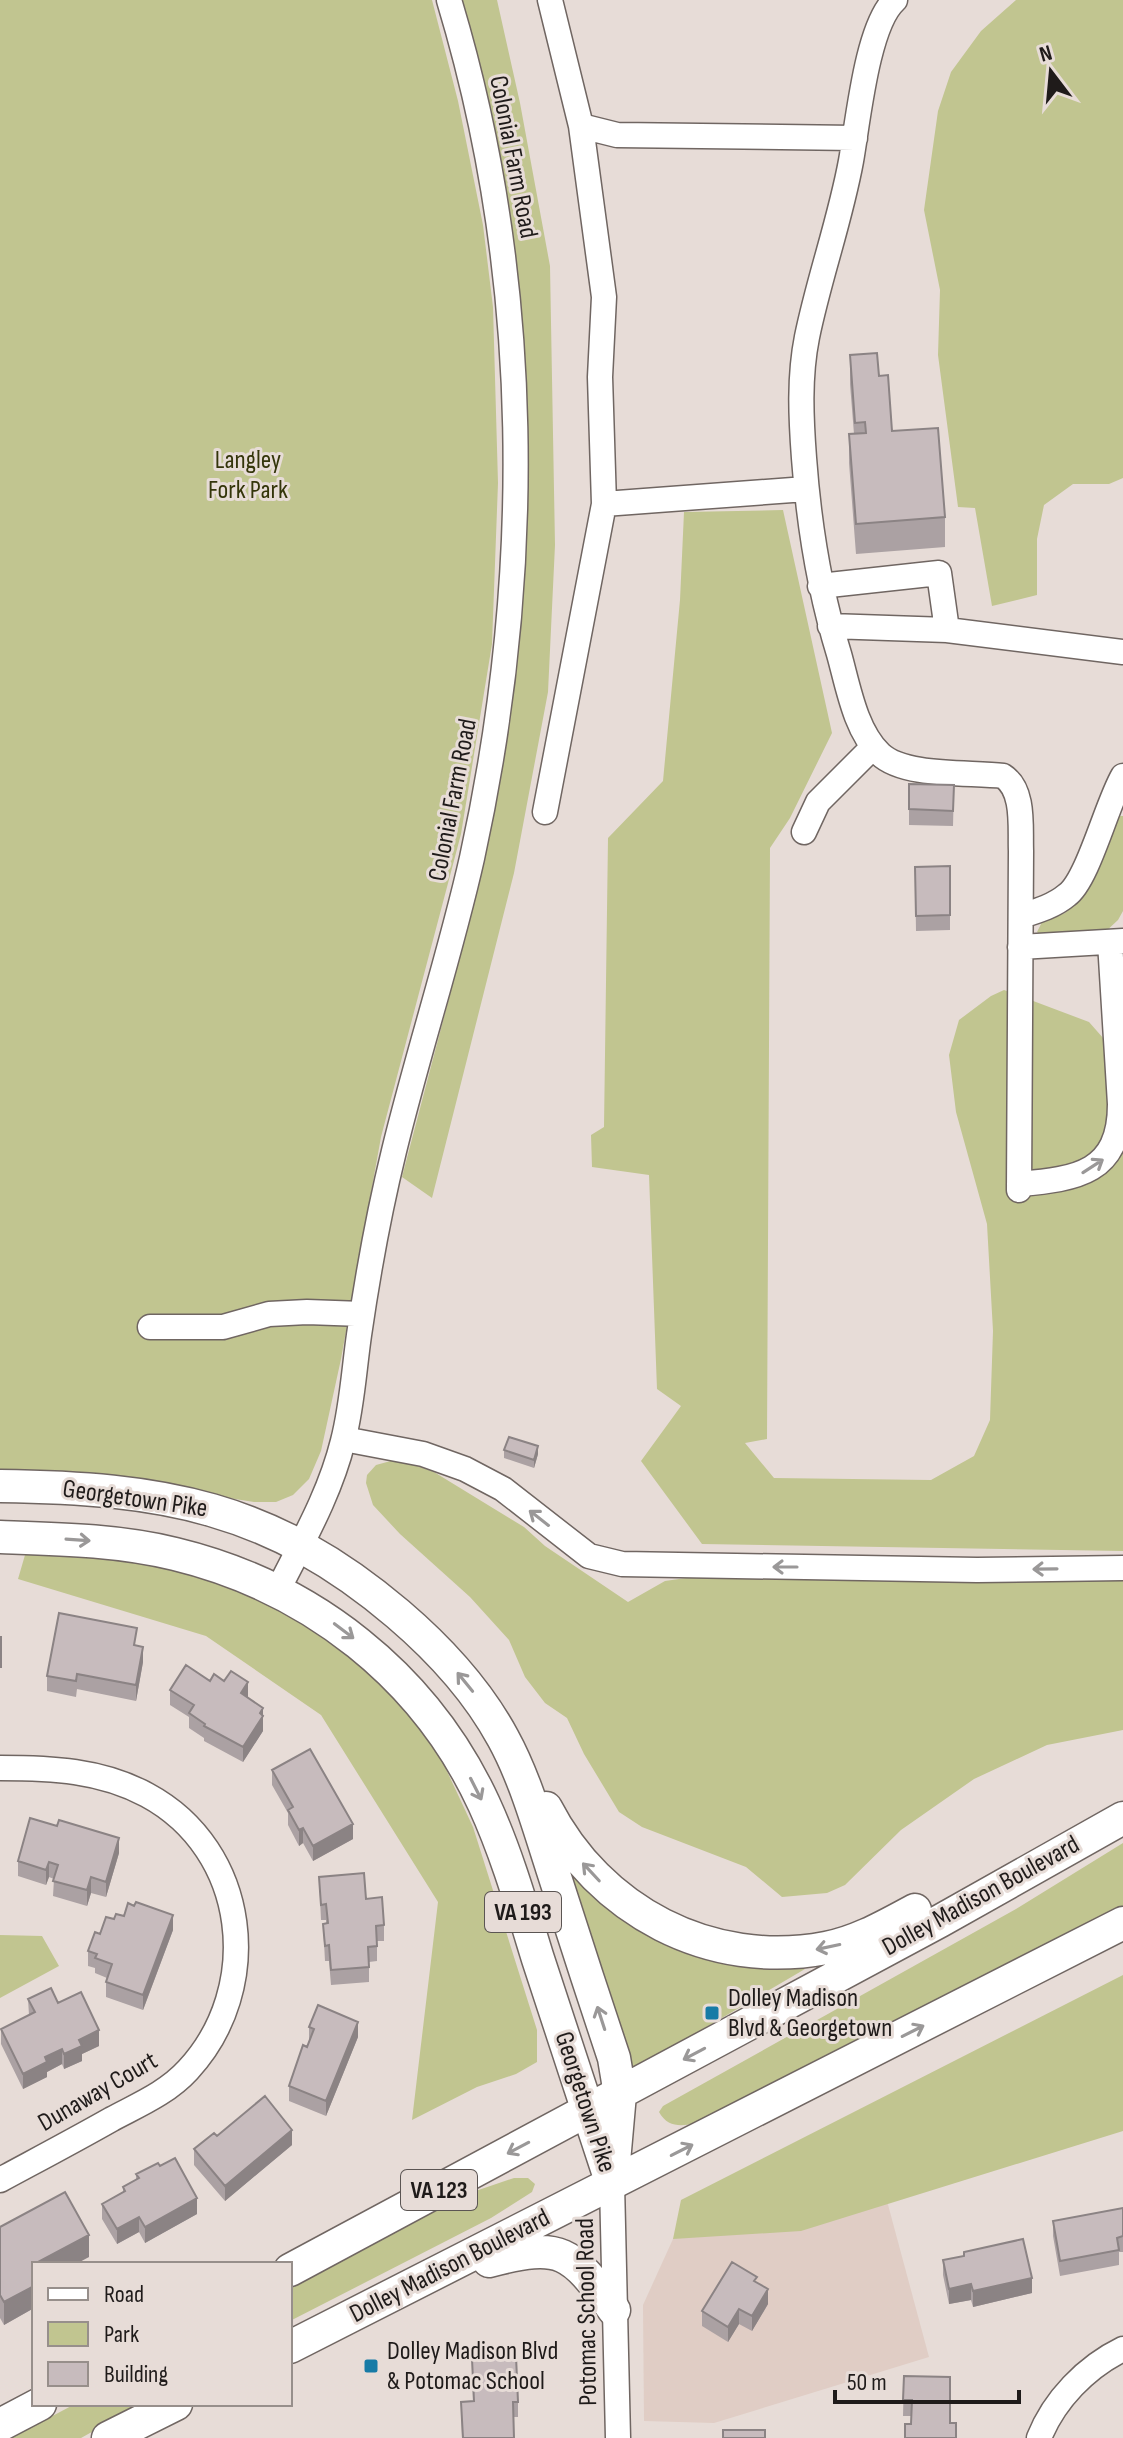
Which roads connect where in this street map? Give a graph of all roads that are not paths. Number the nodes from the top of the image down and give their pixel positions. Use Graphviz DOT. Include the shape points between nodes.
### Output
graph roads {
  1 [pos="449,0"];
  2 [pos="550,0"];
  3 [pos="895,0"];
  4 [pos="581,126"];
  5 [pos="855,138"];
  6 [pos="806,489"];
  7 [pos="604,504"];
  8 [pos="820,586"];
  9 [pos="830,626"];
  10 [pos="947,630"];
  11 [pos="1123,652"];
  12 [pos="873,747"];
  13 [pos="1123,776"];
  14 [pos="545,812"];
  15 [pos="804,832"];
  16 [pos="1021,916"];
  17 [pos="1116,942"];
  18 [pos="1020,947"];
  19 [pos="362,1314"];
  20 [pos="150,1327"];
  21 [pos="344,1439"];
  22 [pos="0,1486"];
  23 [pos="0,1537"];
  24 [pos="301,1545"];
  25 [pos="1123,1568"];
  26 [pos="278,1590"];
  27 [pos="505,1740"];
  28 [pos="0,1768"];
  29 [pos="1123,1818"];
  30 [pos="1080,1840"];
  31 [pos="1123,1923"];
  32 [pos="620,2094"];
  33 [pos="587,2111"];
  34 [pos="0,2180"];
  35 [pos="612,2184"];
  36 [pos="292,2269"];
  37 [pos="431,2276"];
  38 [pos="614,2310"];
  39 [pos="292,2346"];
  40 [pos="1123,2349"];
  41 [pos="36,2406"];
  42 [pos="172,2406"];
  43 [pos="0,2425"];
  44 [pos="108,2438"];
  45 [pos="618,2438"];
  46 [pos="1039,2438"];
  1 -- 19 [label="street, Colonial Farm Road" via="479,116 510,316 515,444 512,595 497,725 471,860 394,1150"];
  2 -- 4 [label="street"];
  3 -- 5 [label="street" via="874,35"];
  4 -- 5 [label="street" via="617,135"];
  4 -- 7 [label="street" via="604,297"];
  5 -- 6 [label="street" via="806,339"];
  6 -- 7 [label="street"];
  6 -- 8 [label="street"];
  7 -- 14 [label="street"];
  8 -- 9 [label="street"];
  8 -- 10 [label="street" via="939,573"];
  9 -- 10 [label="street"];
  9 -- 12 [label="street" via="857,716"];
  10 -- 11 [label="street"];
  12 -- 15 [label="street" via="818,802"];
  12 -- 16 [label="street" via="898,766 1009,780 1019,811"];
  13 -- 16 [label="street" via="1070,894"];
  16 -- 18 [label="street"];
  17 -- 18 [label="street"];
  18 -- 17 [label="street, one-way" via="1019,1187 1086,1172 1114,1145 1120,1125"];
  19 -- 20 [label="street" via="269,1314 223,1327"];
  19 -- 21 [label="street, Colonial Farm Road"];
  21 -- 24 [label="street, Colonial Farm Road"];
  25 -- 21 [label="street, one-way" via="622,1564 589,1556 503,1489 465,1469 423,1454"];
  22 -- 24 [label="main road, Georgetown Pike / VA 193" via="173,1499 241,1518"];
  23 -- 26 [label="main road, Georgetown Pike / VA 193, one-way" via="148,1548 228,1569"];
  24 -- 26 [label="street, Colonial Farm Road"];
  27 -- 24 [label="main road, Georgetown Pike / VA 193, one-way" via="474,1693 417,1630 352,1577"];
  26 -- 33 [label="main road, Georgetown Pike / VA 193, one-way" via="325,1617 391,1671 458,1755 496,1832"];
  30 -- 27 [label="main road, one-way" via="846,1943 786,1952 732,1948 673,1930 601,1883 562,1836"];
  32 -- 27 [label="main road, Georgetown Pike / VA 193, one-way" via="614,2058"];
  28 -- 34 [label="street, Dunaway Court" via="95,1774 146,1794 173,1813 214,1861 228,1891 237,1960 222,2020 186,2072 161,2093"];
  29 -- 30 [label="main road, Dolley Madison Boulevard / VA 123"];
  30 -- 32 [label="main road, Dolley Madison Boulevard / VA 123, one-way"];
  35 -- 31 [label="main road, Dolley Madison Boulevard / VA 123, one-way"];
  32 -- 33 [label="main road, Dolley Madison Boulevard / VA 123"];
  32 -- 35 [label="main road, Georgetown Pike / VA 193"];
  33 -- 35 [label="main road, Georgetown Pike / VA 193"];
  33 -- 36 [label="main road, Dolley Madison Boulevard / VA 123, one-way"];
  35 -- 37 [label="main road, Dolley Madison Boulevard / VA 123"];
  35 -- 38 [label="street, Potomac School Road"];
  37 -- 38 [label="main road" via="526,2251 549,2251 582,2267"];
  37 -- 39 [label="main road, Dolley Madison Boulevard / VA 123"];
  38 -- 45 [label="street, Potomac School Road"];
  40 -- 46 [label="street" via="1084,2374 1062,2397"];
  41 -- 43 [label="main road"];
  42 -- 44 [label="main road"];
}
